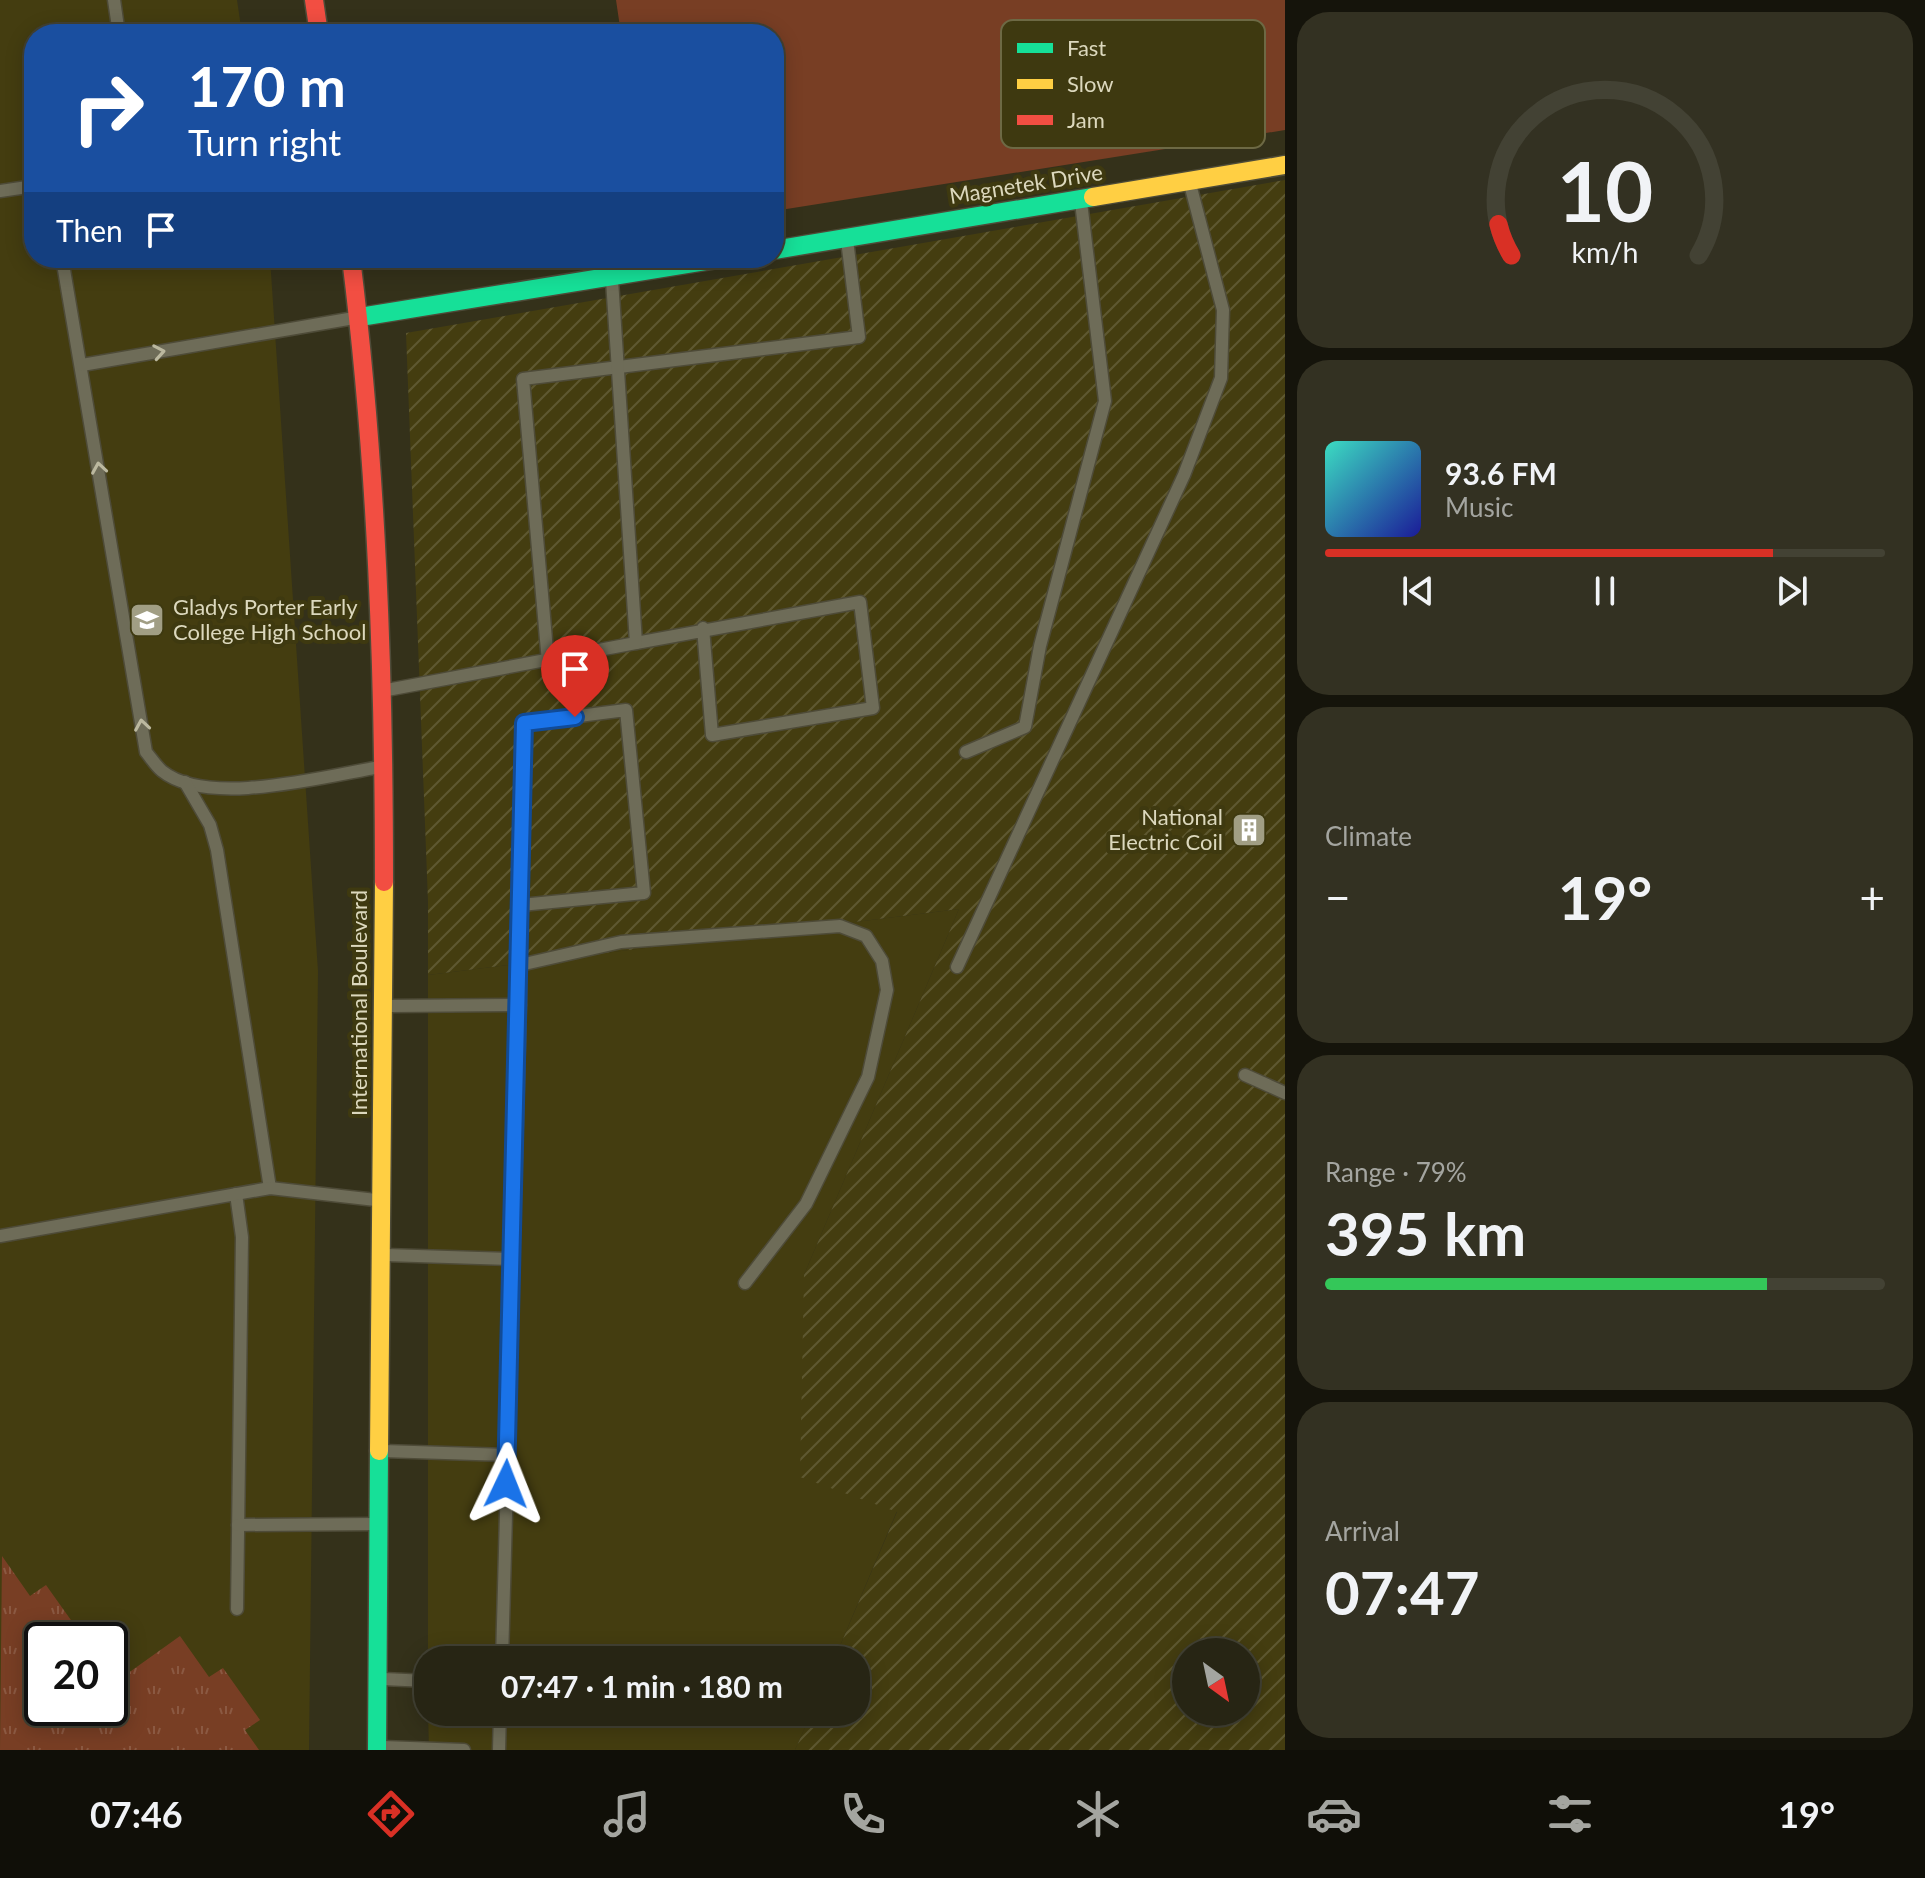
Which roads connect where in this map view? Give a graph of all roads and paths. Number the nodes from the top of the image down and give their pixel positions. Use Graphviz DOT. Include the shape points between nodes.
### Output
graph roads {
  1 [pos="114,0"];
  2 [pos="314,0"];
  3 [pos="118,24"];
  4 [pos="318,24"];
  5 [pos="1285,165"];
  6 [pos="1189,181"];
  7 [pos="24,187"];
  8 [pos="0,191"];
  9 [pos="1081,199"];
  10 [pos="847,238"];
  11 [pos="784,248"];
  12 [pos="64,268"];
  13 [pos="353,268"];
  14 [pos="662,268"];
  15 [pos="612,276"];
  16 [pos="360,317"];
  17 [pos="82,365"];
  18 [pos="616,370"];
  19 [pos="703,628"];
  20 [pos="636,643"];
  21 [pos="548,662"];
  22 [pos="381,691"];
  23 [pos="966,752"];
  24 [pos="383,767"];
  25 [pos="185,782"];
  26 [pos="521,905"];
  27 [pos="520,965"];
  28 [pos="957,967"];
  29 [pos="520,1005"];
  30 [pos="383,1006"];
  31 [pos="1245,1075"];
  32 [pos="1285,1093"];
  33 [pos="270,1188"];
  34 [pos="236,1194"];
  35 [pos="381,1201"];
  36 [pos="0,1236"];
  37 [pos="379,1255"];
  38 [pos="513,1259"];
  39 [pos="745,1283"];
  40 [pos="380,1451"];
  41 [pos="507,1455"];
  42 [pos="379,1524"];
  43 [pos="238,1525"];
  44 [pos="237,1609"];
  45 [pos="502,1646"];
  46 [pos="378,1679"];
  47 [pos="414,1680"];
  48 [pos="500,1726"];
  49 [pos="377,1748"];
  50 [pos="464,1750"];
  51 [pos="499,1750"];
  1 -- 3 [label="lane"];
  2 -- 4 [label="main road"];
  5 -- 6 [label="main road, Magnetek Drive"];
  6 -- 9 [label="main road, Magnetek Drive"];
  6 -- 28 [label="lane" via="1223,310 1221,378 1184,475"];
  7 -- 8 [label="lane"];
  9 -- 10 [label="main road, Magnetek Drive"];
  9 -- 23 [label="lane" via="1105,401 1040,646 1025,727"];
  10 -- 11 [label="main road, Magnetek Drive"];
  10 -- 18 [label="lane" via="859,337"];
  12 -- 17 [label="lane"];
  13 -- 16 [label="main road, International Boulevard"];
  14 -- 15 [label="main road"];
  15 -- 16 [label="main road"];
  15 -- 18 [label="lane"];
  17 -- 16 [label="lane, one-way"];
  16 -- 22 [label="main road, International Boulevard" via="380,589"];
  25 -- 17 [label="lane, one-way" via="162,772 146,752"];
  18 -- 20 [label="lane"];
  18 -- 21 [label="lane" via="523,379"];
  19 -- 19 [label="lane" via="860,602 873,708 712,735"];
  19 -- 20 [label="lane"];
  20 -- 21 [label="lane"];
  21 -- 22 [label="lane"];
  22 -- 24 [label="main road, International Boulevard"];
  24 -- 25 [label="lane" via="240,790"];
  24 -- 30 [label="main road, International Boulevard"];
  25 -- 33 [label="lane" via="210,825 217,850"];
  26 -- 26 [label="lane" via="524,723 626,710 644,893"];
  26 -- 27 [label="lane"];
  27 -- 29 [label="lane"];
  27 -- 39 [label="lane" via="621,942 840,926 866,936 882,961 887,990 868,1077 806,1204"];
  29 -- 30 [label="lane"];
  29 -- 38 [label="lane"];
  30 -- 35 [label="main road, International Boulevard"];
  31 -- 32 [label="lane"];
  33 -- 34 [label="lane"];
  33 -- 35 [label="lane"];
  34 -- 36 [label="lane"];
  34 -- 43 [label="lane" via="242,1237"];
  35 -- 37 [label="main road, International Boulevard"];
  37 -- 38 [label="lane"];
  37 -- 40 [label="main road, International Boulevard"];
  38 -- 41 [label="lane"];
  40 -- 41 [label="lane"];
  40 -- 42 [label="main road, International Boulevard"];
  41 -- 45 [label="lane"];
  42 -- 43 [label="lane"];
  42 -- 46 [label="main road, International Boulevard"];
  43 -- 44 [label="lane"];
  46 -- 47 [label="lane"];
  46 -- 49 [label="main road, International Boulevard"];
  48 -- 51 [label="lane"];
  49 -- 50 [label="lane"];
}
